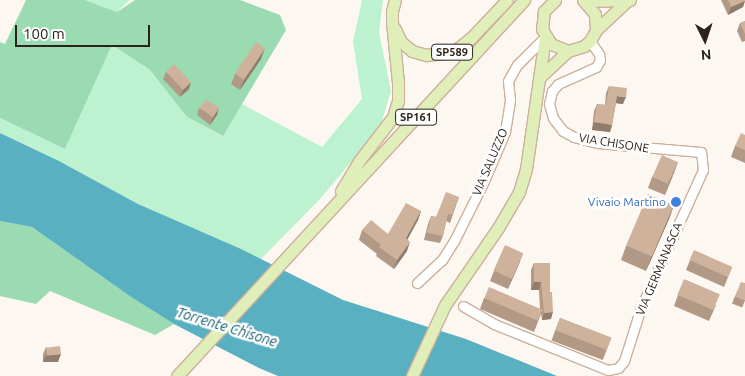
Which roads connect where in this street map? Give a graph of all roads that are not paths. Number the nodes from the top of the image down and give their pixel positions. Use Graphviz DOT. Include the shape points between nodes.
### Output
graph roads {
  1 [pos="395,0"];
  2 [pos="507,0"];
  3 [pos="524,0"];
  4 [pos="532,0"];
  5 [pos="555,0"];
  6 [pos="584,0"];
  7 [pos="628,1"];
  8 [pos="543,6"];
  9 [pos="505,20"];
  10 [pos="392,22"];
  11 [pos="596,30"];
  12 [pos="545,37"];
  13 [pos="590,41"];
  14 [pos="568,51"];
  15 [pos="541,76"];
  16 [pos="701,152"];
  17 [pos="327,214"];
  18 [pos="417,283"];
  19 [pos="463,306"];
  20 [pos="177,376"];
  21 [pos="412,376"];
  1 -- 10 [label="main road"];
  2 -- 10 [label="main road, SP589" via="453,52 438,55 412,51 401,42"];
  3 -- 9 [label="main road, SP161"];
  4 -- 9 [label="main road"];
  5 -- 8 [label="main road"];
  6 -- 7 [label="main road"];
  6 -- 11 [label="main road" via="594,14"];
  7 -- 11 [label="main road"];
  8 -- 12 [label="main road"];
  9 -- 17 [label="main road, SP161"];
  10 -- 17 [label="main road" via="398,83 398,101 393,117 359,161"];
  11 -- 13 [label="main road"];
  12 -- 14 [label="main road" via="551,44"];
  12 -- 15 [label="main road"];
  12 -- 18 [label="street, VIA SALUZZO" via="517,65 508,81 510,100 505,132 454,241 442,260"];
  13 -- 14 [label="main road"];
  13 -- 16 [label="street, VIA CHISONE" via="599,54 596,67 558,84 552,91 549,104 553,118 563,131 598,143"];
  14 -- 15 [label="main road"];
  15 -- 21 [label="main road" via="526,169 519,192 445,305"];
  16 -- 19 [label="street, VIA GERMANASCA" via="702,170 640,306 624,361 618,368 608,370 494,324"];
  17 -- 20 [label="main road, SP161"];
}
